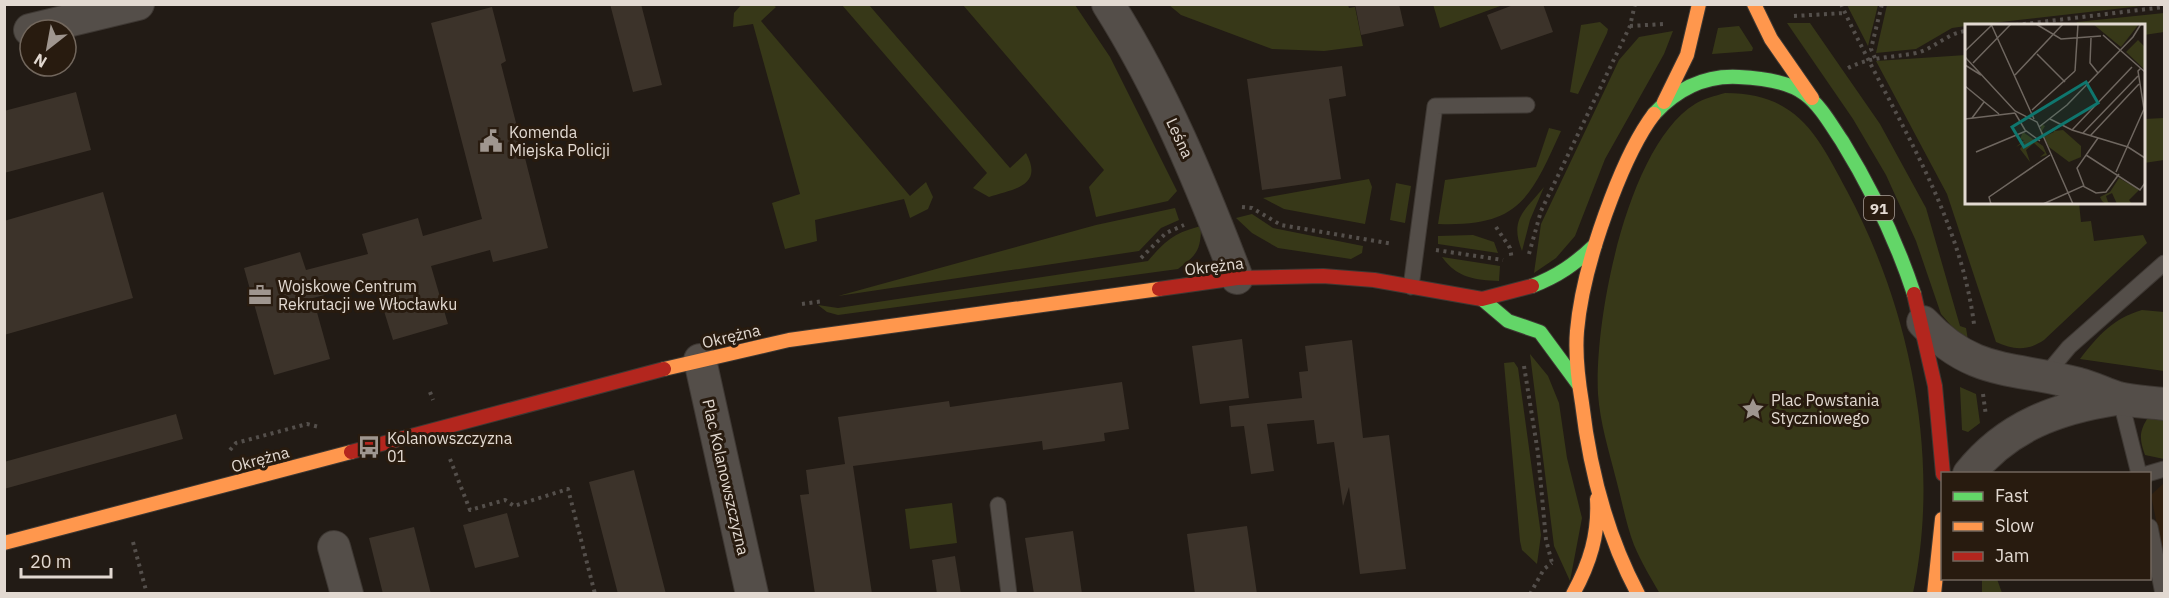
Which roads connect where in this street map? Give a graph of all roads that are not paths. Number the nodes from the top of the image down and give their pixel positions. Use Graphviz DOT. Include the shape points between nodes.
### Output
graph roads {
  1 [pos="138,4"];
  2 [pos="1108,4"];
  3 [pos="1699,4"];
  4 [pos="1754,4"];
  5 [pos="78,18"];
  6 [pos="1664,102"];
  7 [pos="1816,104"];
  8 [pos="1527,105"];
  9 [pos="1594,245"];
  10 [pos="2164,263"];
  11 [pos="1237,279"];
  12 [pos="1411,286"];
  13 [pos="1482,298"];
  14 [pos="1923,322"];
  15 [pos="700,360"];
  16 [pos="2044,377"];
  17 [pos="1579,385"];
  18 [pos="2120,398"];
  19 [pos="2164,404"];
  20 [pos="1943,472"];
  21 [pos="1971,472"];
  22 [pos="2138,472"];
  23 [pos="1596,489"];
  24 [pos="998,505"];
  25 [pos="2151,532"];
  26 [pos="1941,533"];
  27 [pos="4,543"];
  28 [pos="334,547"];
  29 [pos="346,594"];
  30 [pos="753,594"];
  31 [pos="1010,594"];
  32 [pos="1573,594"];
  33 [pos="1638,594"];
  34 [pos="1934,594"];
  35 [pos="2163,594"];
  1 -- 5 [label="street"];
  2 -- 11 [label="street, Leśna" via="1167,109"];
  3 -- 6 [label="street" via="1692,44"];
  4 -- 7 [label="street, 91" via="1771,39"];
  6 -- 7 [label="street" via="1685,88 1712,78 1733,76 1787,85"];
  6 -- 9 [label="street" via="1646,124 1631,153"];
  7 -- 14 [label="street, 91" via="1872,193"];
  8 -- 12 [label="lane" via="1435,106"];
  9 -- 13 [label="street, Okrężna" via="1556,277"];
  9 -- 17 [label="street" via="1577,333"];
  10 -- 16 [label="lane" via="2069,347"];
  11 -- 12 [label="street, Okrężna" via="1323,276"];
  11 -- 15 [label="street, Okrężna" via="789,340"];
  12 -- 13 [label="street, Okrężna"];
  13 -- 17 [label="street" via="1508,321 1540,332"];
  14 -- 16 [label="street" via="1946,345 1978,363"];
  14 -- 20 [label="street, 91" via="1938,402"];
  15 -- 27 [label="street, Okrężna"];
  15 -- 30 [label="street, Plac Kolanowszczyzna"];
  16 -- 18 [label="street" via="2078,383"];
  17 -- 23 [label="street"];
  18 -- 19 [label="street"];
  18 -- 21 [label="street" via="2074,405 2018,430"];
  18 -- 22 [label="lane"];
  23 -- 32 [label="street" via="1597,540"];
  23 -- 33 [label="street" via="1612,541"];
  24 -- 31 [label="lane"];
  25 -- 35 [label="lane"];
  26 -- 34 [label="street"];
  28 -- 29 [label="street"];
}
